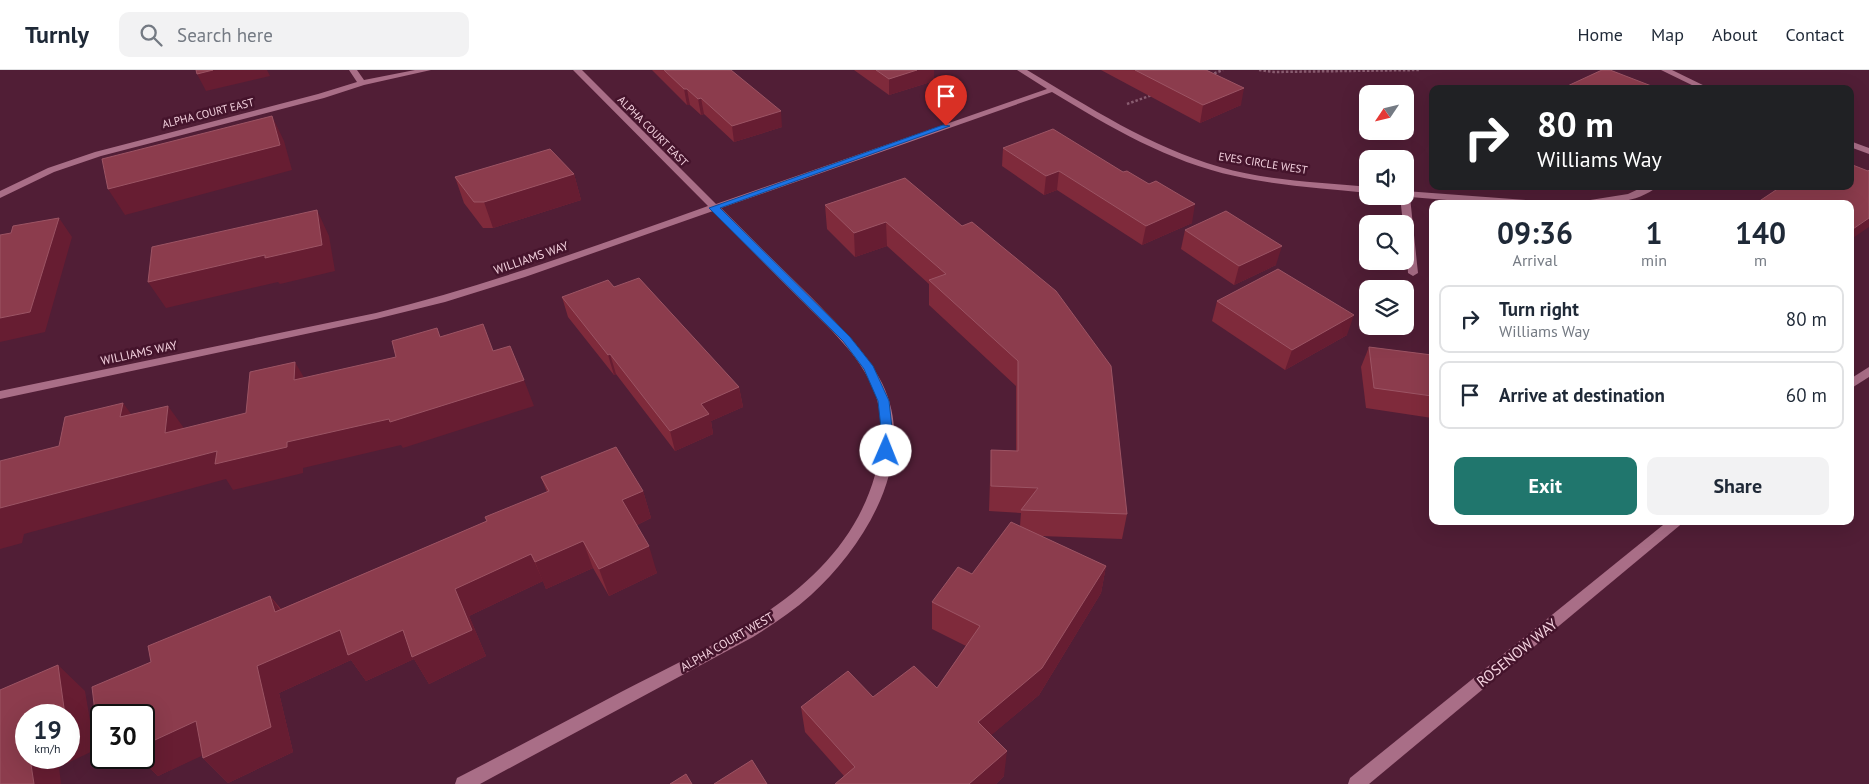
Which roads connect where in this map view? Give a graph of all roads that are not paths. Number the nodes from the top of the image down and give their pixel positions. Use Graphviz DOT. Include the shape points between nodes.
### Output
graph roads {
  1 [pos="353,70"];
  2 [pos="427,70"];
  3 [pos="577,70"];
  4 [pos="1021,70"];
  5 [pos="1665,70"];
  6 [pos="362,83"];
  7 [pos="1698,85"];
  8 [pos="1054,89"];
  9 [pos="1854,145"];
  10 [pos="1869,151"];
  11 [pos="1359,189"];
  12 [pos="1645,190"];
  13 [pos="0,195"];
  14 [pos="1414,195"];
  15 [pos="1485,200"];
  16 [pos="1610,200"];
  17 [pos="1406,205"];
  18 [pos="714,208"];
  19 [pos="1414,273"];
  20 [pos="1869,370"];
  21 [pos="1854,383"];
  22 [pos="0,395"];
  23 [pos="1673,525"];
  24 [pos="463,784"];
  25 [pos="1356,784"];
  1 -- 6 [label="street"];
  2 -- 6 [label="street, ALPHA COURT EAST"];
  3 -- 18 [label="street, ALPHA COURT EAST"];
  4 -- 8 [label="street, EVES CIRCLE WEST"];
  5 -- 7 [label="street"];
  6 -- 13 [label="street, ALPHA COURT EAST" via="98,154 51,170"];
  8 -- 11 [label="street, EVES CIRCLE WEST" via="1152,144 1217,169 1282,181"];
  8 -- 18 [label="street, WILLIAMS WAY"];
  9 -- 10 [label="street"];
  12 -- 16 [label="street" via="1630,197"];
  14 -- 15 [label="street"];
  17 -- 19 [label="street"];
  18 -- 22 [label="street, WILLIAMS WAY" via="441,300"];
  18 -- 24 [label="street, ALPHA COURT WEST" via="846,339 869,368 883,401 888,437 882,480 860,528 826,571 784,609 732,642"];
  20 -- 21 [label="street"];
  23 -- 25 [label="street, ROSENOW WAY"];
}
